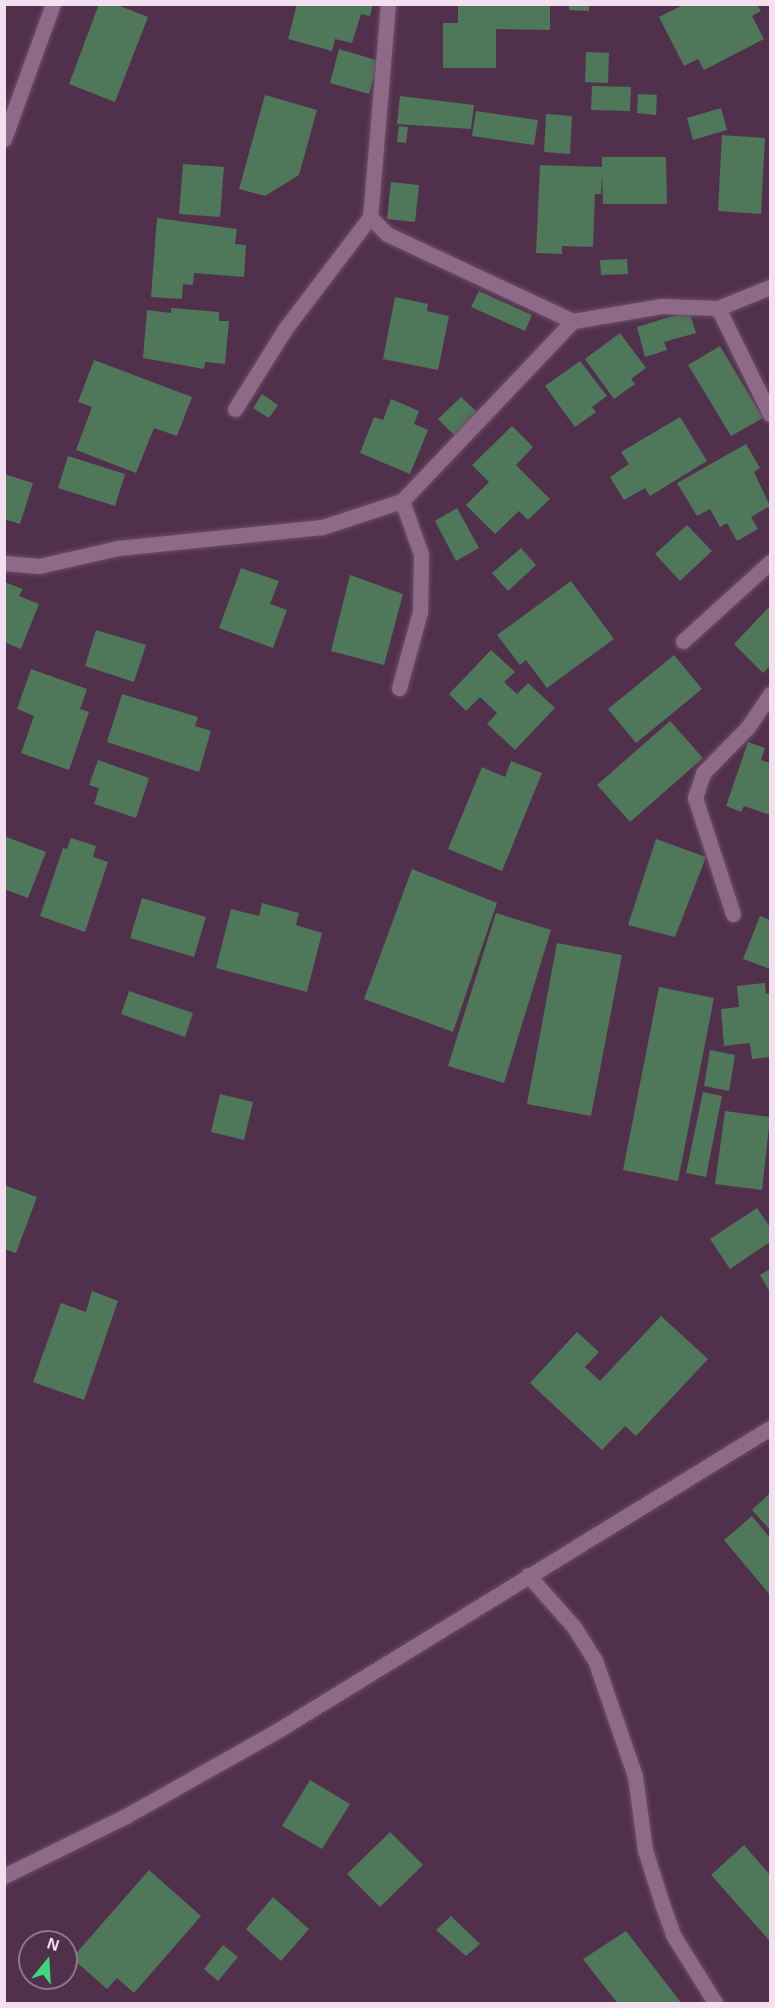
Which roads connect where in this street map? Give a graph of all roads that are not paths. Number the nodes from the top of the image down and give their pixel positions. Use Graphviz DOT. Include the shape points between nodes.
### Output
graph roads {
  1 [pos="53,4"];
  2 [pos="388,4"];
  3 [pos="4,140"];
  4 [pos="370,217"];
  5 [pos="771,287"];
  6 [pos="718,308"];
  7 [pos="573,321"];
  8 [pos="236,409"];
  9 [pos="771,414"];
  10 [pos="402,501"];
  11 [pos="771,562"];
  12 [pos="4,563"];
  13 [pos="683,641"];
  14 [pos="399,688"];
  15 [pos="771,694"];
  16 [pos="733,914"];
  17 [pos="771,1428"];
  18 [pos="528,1575"];
  19 [pos="4,1876"];
  20 [pos="716,2004"];
  1 -- 3 [label="street"];
  2 -- 4 [label="street"];
  4 -- 7 [label="street" via="387,234"];
  4 -- 8 [label="street" via="285,328"];
  5 -- 6 [label="street"];
  6 -- 7 [label="street" via="662,306"];
  6 -- 9 [label="street"];
  7 -- 10 [label="street"];
  10 -- 12 [label="street" via="322,527 118,548 39,566"];
  10 -- 14 [label="street" via="421,554 420,612"];
  11 -- 13 [label="street"];
  15 -- 16 [label="street" via="748,727 703,773 695,798"];
  17 -- 18 [label="street"];
  18 -- 19 [label="street" via="280,1729 124,1817"];
  18 -- 20 [label="street" via="574,1627 594,1660 635,1776 645,1850 662,1904 673,1935"];
}
